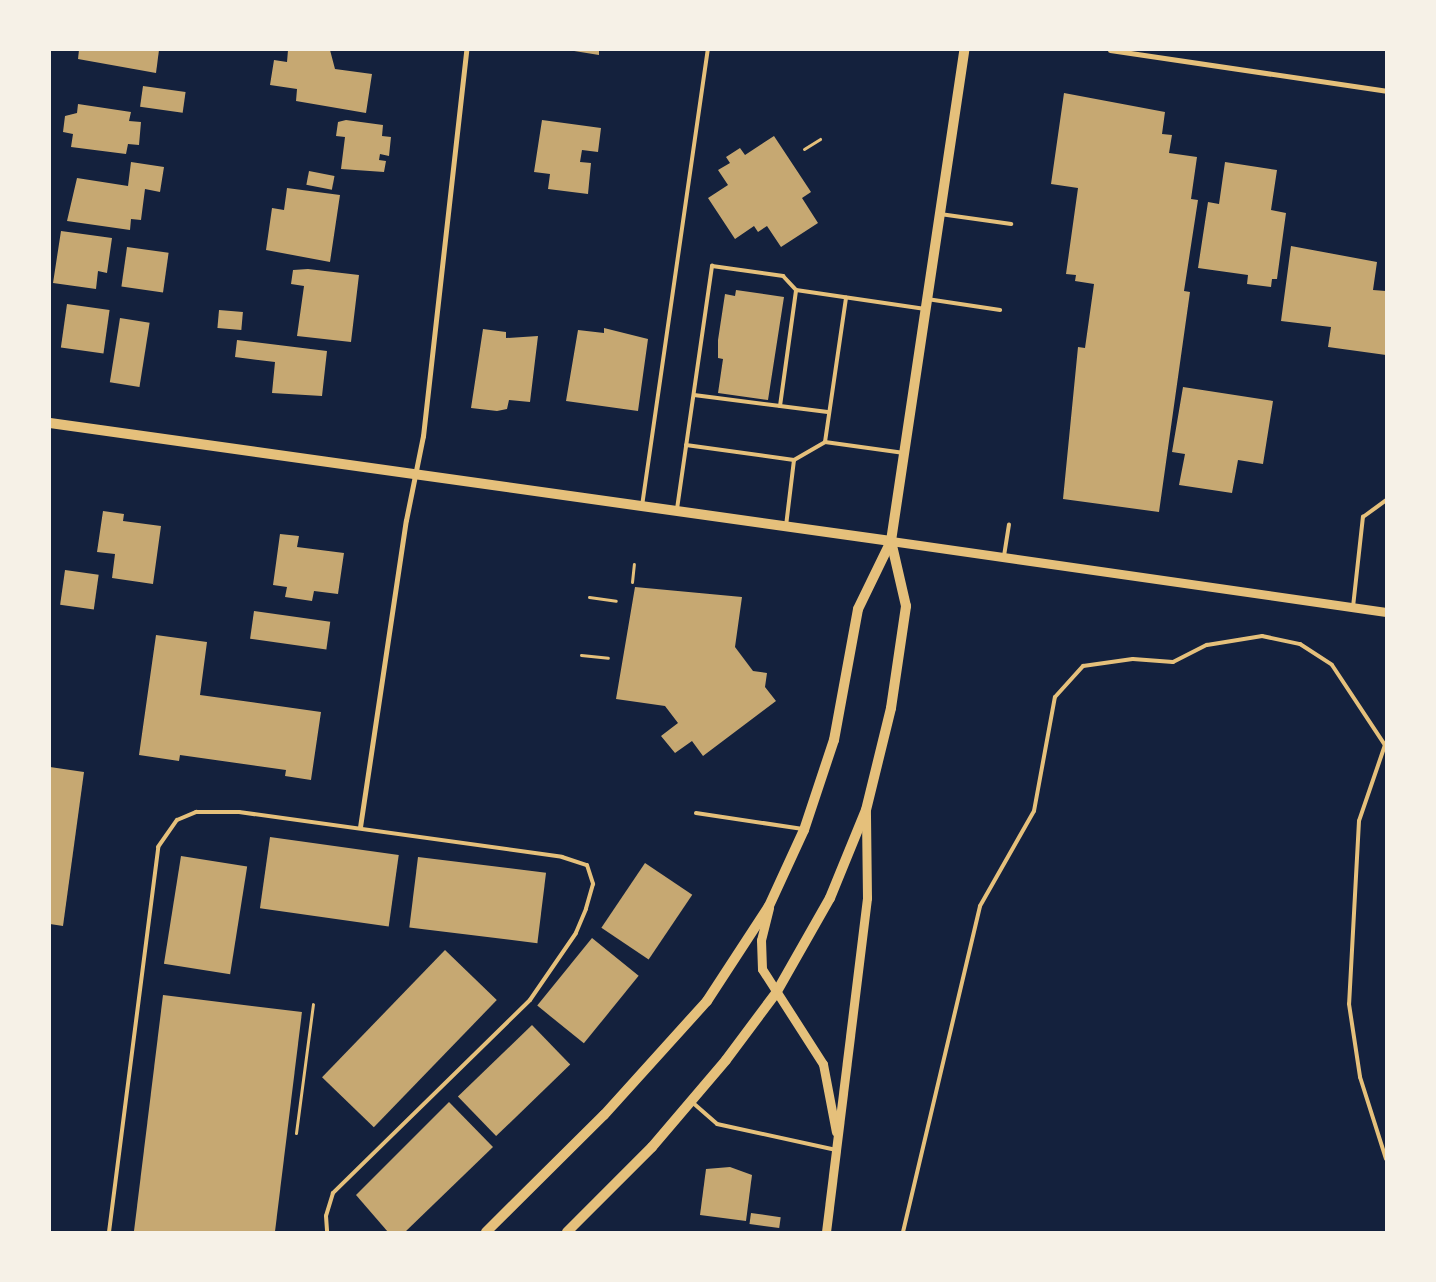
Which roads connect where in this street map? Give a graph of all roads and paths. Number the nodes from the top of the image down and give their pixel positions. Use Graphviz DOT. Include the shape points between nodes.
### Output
graph roads {
  1 [pos="466,50"];
  2 [pos="708,50"];
  3 [pos="964,50"];
  4 [pos="1110,50"];
  5 [pos="1386,91"];
  6 [pos="820,139"];
  7 [pos="804,149"];
  8 [pos="940,214"];
  9 [pos="1012,224"];
  10 [pos="796,290"];
  11 [pos="846,298"];
  12 [pos="926,304"];
  13 [pos="1000,310"];
  14 [pos="694,394"];
  15 [pos="780,406"];
  16 [pos="828,412"];
  17 [pos="50,423"];
  18 [pos="825,442"];
  19 [pos="686,445"];
  20 [pos="904,453"];
  21 [pos="794,460"];
  22 [pos="417,475"];
  23 [pos="1386,500"];
  24 [pos="642,506"];
  25 [pos="677,511"];
  26 [pos="1009,524"];
  27 [pos="786,526"];
  28 [pos="891,541"];
  29 [pos="1004,558"];
  30 [pos="634,564"];
  31 [pos="632,582"];
  32 [pos="589,597"];
  33 [pos="616,602"];
  34 [pos="1354,607"];
  35 [pos="1386,612"];
  36 [pos="581,655"];
  37 [pos="608,658"];
  38 [pos="866,810"];
  39 [pos="696,813"];
  40 [pos="360,827"];
  41 [pos="804,830"];
  42 [pos="769,906"];
  43 [pos="776,993"];
  44 [pos="313,1004"];
  45 [pos="692,1102"];
  46 [pos="296,1133"];
  47 [pos="837,1146"];
  48 [pos="1386,1159"];
  49 [pos="109,1232"];
  50 [pos="327,1232"];
  51 [pos="486,1232"];
  52 [pos="567,1232"];
  53 [pos="826,1232"];
  54 [pos="904,1232"];
  1 -- 22 [label="street"];
  2 -- 24 [label="lane"];
  3 -- 8 [label="main road"];
  4 -- 5 [label="street"];
  6 -- 7 [label="path"];
  8 -- 9 [label="lane"];
  8 -- 12 [label="main road"];
  10 -- 11 [label="lane"];
  10 -- 14 [label="lane" via="783,276 712,266"];
  10 -- 15 [label="lane"];
  11 -- 12 [label="lane"];
  11 -- 16 [label="lane"];
  12 -- 13 [label="lane"];
  12 -- 20 [label="main road"];
  14 -- 15 [label="lane"];
  14 -- 19 [label="lane"];
  15 -- 16 [label="lane"];
  16 -- 18 [label="lane"];
  17 -- 22 [label="main road"];
  18 -- 20 [label="lane"];
  18 -- 21 [label="lane"];
  19 -- 21 [label="lane"];
  19 -- 25 [label="lane"];
  20 -- 28 [label="main road"];
  21 -- 27 [label="lane"];
  22 -- 24 [label="main road"];
  22 -- 40 [label="street" via="406,520"];
  23 -- 34 [label="lane" via="1363,517"];
  24 -- 25 [label="main road"];
  25 -- 27 [label="main road"];
  26 -- 29 [label="lane"];
  27 -- 28 [label="main road"];
  28 -- 29 [label="street"];
  28 -- 38 [label="main road" via="906,606 891,708"];
  28 -- 41 [label="main road" via="858,609 834,740"];
  29 -- 34 [label="street"];
  30 -- 31 [label="path"];
  32 -- 33 [label="path"];
  34 -- 35 [label="street"];
  36 -- 37 [label="path"];
  38 -- 43 [label="main road" via="830,898"];
  38 -- 47 [label="street" via="867,898"];
  39 -- 41 [label="lane"];
  40 -- 49 [label="lane" via="239,812 196,812 177,820 158,847"];
  40 -- 50 [label="lane" via="562,857 587,865 593,884 576,933 530,1000 333,1193 326,1216"];
  41 -- 42 [label="main road"];
  42 -- 43 [label="street" via="759,954 762,969"];
  42 -- 51 [label="main road" via="707,1001 666,1049"];
  43 -- 45 [label="main road"];
  43 -- 47 [label="street" via="823,1064"];
  44 -- 46 [label="path"];
  45 -- 47 [label="lane" via="717,1124"];
  45 -- 52 [label="main road"];
  47 -- 53 [label="street"];
  48 -- 54 [label="lane" via="1360,1077 1349,1004 1359,821 1385,744 1332,666 1300,644 1262,636 1207,645 1173,662 1133,659 1083,666 1055,697 1034,811 980,906"];
}
